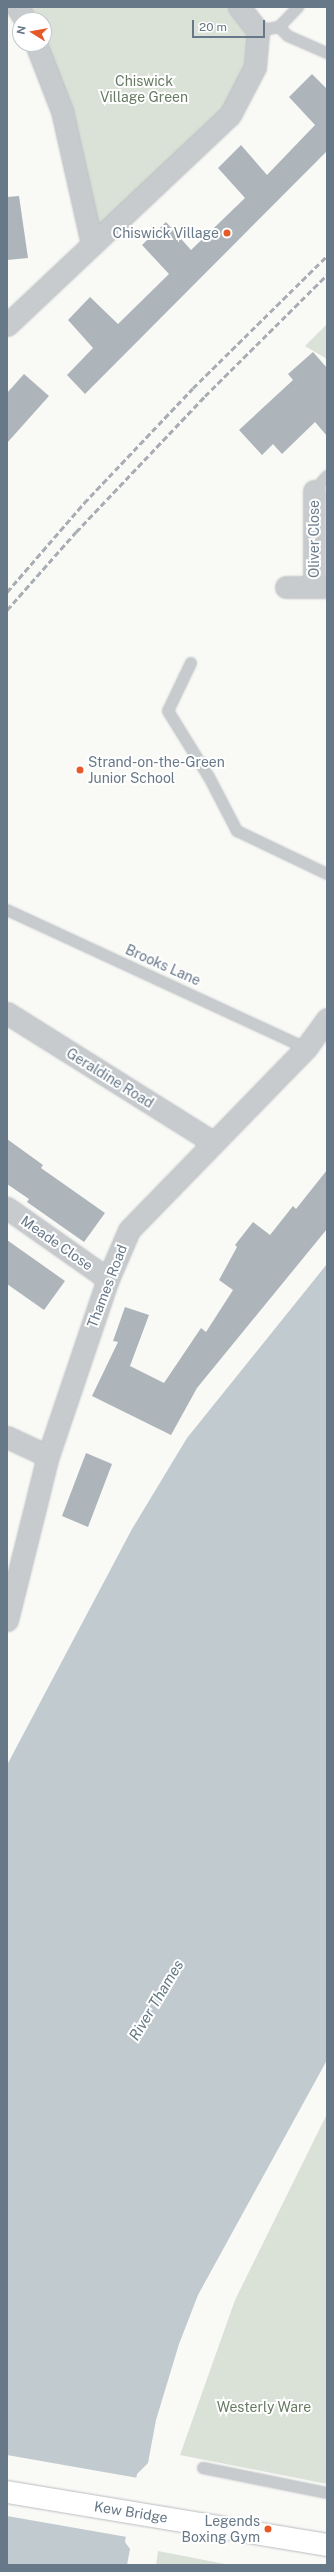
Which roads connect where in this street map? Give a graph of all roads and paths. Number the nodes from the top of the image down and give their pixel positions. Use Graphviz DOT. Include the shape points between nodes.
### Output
graph roads {
  1 [pos="239,7"];
  2 [pos="298,7"];
  3 [pos="279,27"];
  4 [pos="258,31"];
  5 [pos="39,52"];
  6 [pos="327,52"];
  7 [pos="92,244"];
  8 [pos="7,325"];
  9 [pos="320,484"];
  10 [pos="286,587"];
  11 [pos="321,587"];
  12 [pos="191,663"];
  13 [pos="327,874"];
  14 [pos="7,910"];
  15 [pos="7,1012"];
  16 [pos="327,1019"];
  17 [pos="306,1048"];
  18 [pos="214,1144"];
  19 [pos="7,1208"];
  20 [pos="108,1278"];
  21 [pos="7,1436"];
  22 [pos="48,1456"];
  23 [pos="13,1568"];
  24 [pos="7,1620"];
  25 [pos="203,2468"];
  26 [pos="7,2492"];
  27 [pos="327,2493"];
  28 [pos="327,2545"];
  1 -- 4 [label="street"];
  2 -- 3 [label="lane"];
  3 -- 4 [label="lane"];
  3 -- 6 [label="lane" via="288,36"];
  4 -- 7 [label="street" via="255,67 230,115"];
  5 -- 7 [label="street" via="62,112"];
  7 -- 8 [label="street"];
  9 -- 11 [label="street, Oliver Close"];
  10 -- 11 [label="street, Oliver Close"];
  12 -- 13 [label="lane" via="168,711 209,777 237,831"];
  14 -- 17 [label="lane, Brooks Lane"];
  15 -- 18 [label="street, Geraldine Road"];
  16 -- 17 [label="street, Thames Road"];
  17 -- 18 [label="street, Thames Road"];
  18 -- 20 [label="street, Thames Road" via="129,1230"];
  19 -- 20 [label="street, Meade Close"];
  20 -- 22 [label="street, Thames Road"];
  21 -- 22 [label="street"];
  22 -- 23 [label="street, Thames Road"];
  23 -- 24 [label="street, Thames Road"];
  25 -- 27 [label="lane"];
  26 -- 28 [label="highway, Kew Bridge"];
}
